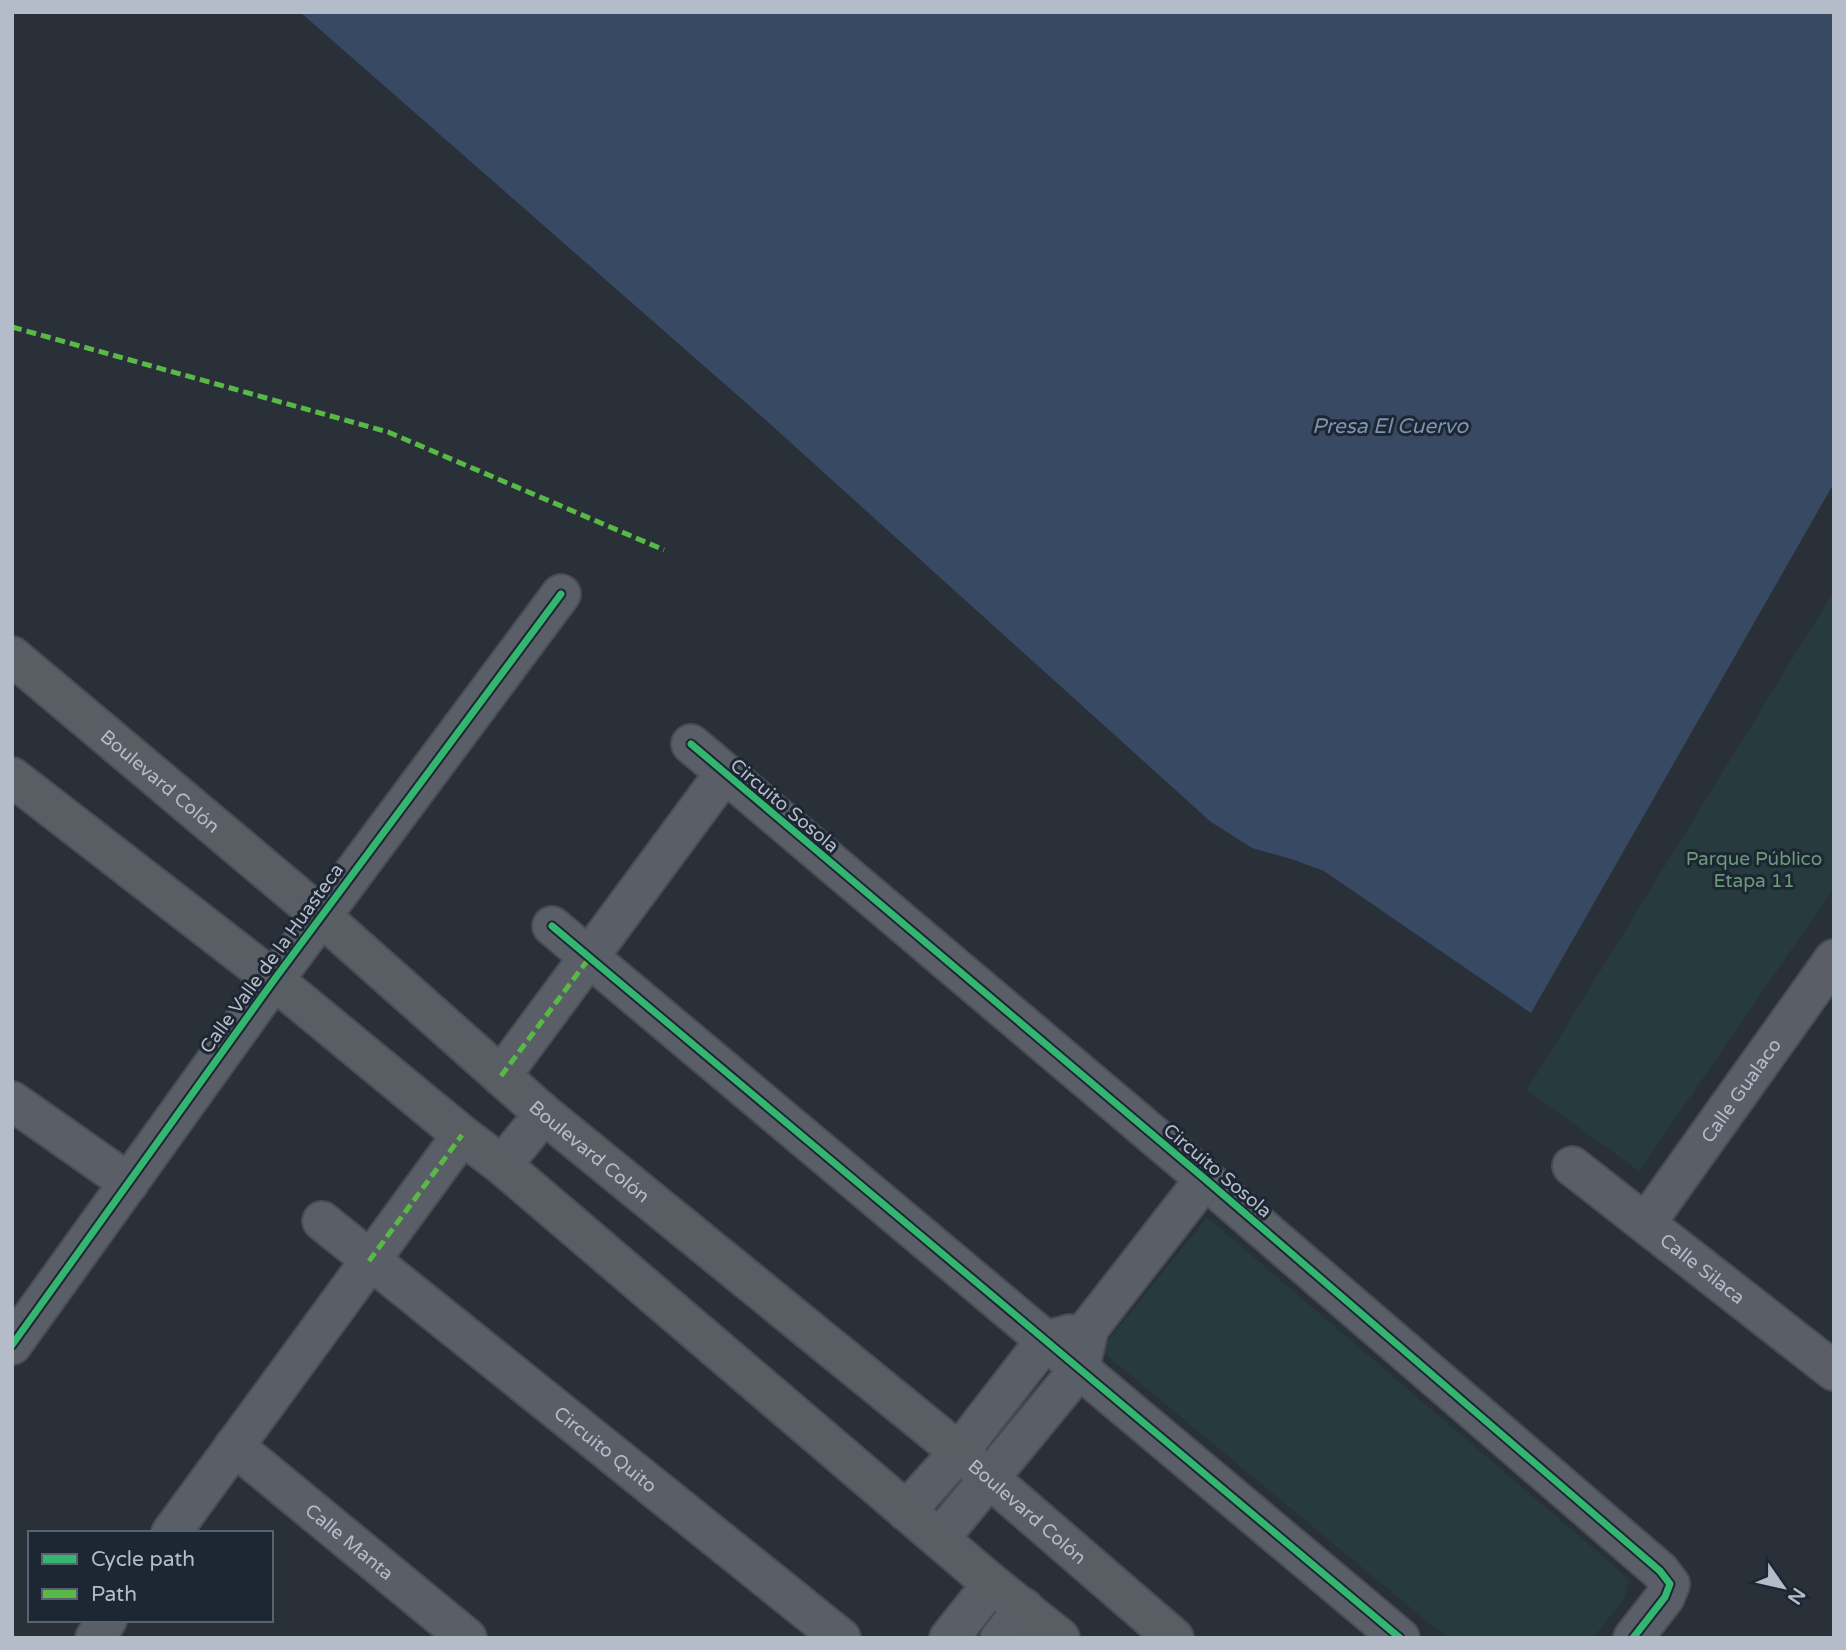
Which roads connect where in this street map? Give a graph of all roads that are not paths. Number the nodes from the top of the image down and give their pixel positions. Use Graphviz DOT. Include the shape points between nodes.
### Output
graph roads {
  1 [pos="561,594"];
  2 [pos="12,656"];
  3 [pos="691,744"];
  4 [pos="724,774"];
  5 [pos="12,777"];
  6 [pos="321,916"];
  7 [pos="552,926"];
  8 [pos="590,957"];
  9 [pos="1834,959"];
  10 [pos="274,980"];
  11 [pos="501,1076"];
  12 [pos="12,1101"];
  13 [pos="544,1114"];
  14 [pos="461,1135"];
  15 [pos="502,1165"];
  16 [pos="1572,1166"];
  17 [pos="1205,1179"];
  18 [pos="129,1183"];
  19 [pos="322,1221"];
  20 [pos="1646,1223"];
  21 [pos="369,1261"];
  22 [pos="1089,1328"];
  23 [pos="1045,1341"];
  24 [pos="12,1345"];
  25 [pos="1080,1368"];
  26 [pos="1834,1371"];
  27 [pos="234,1446"];
  28 [pos="959,1452"];
  29 [pos="991,1479"];
  30 [pos="906,1511"];
  31 [pos="172,1531"];
  32 [pos="939,1539"];
  33 [pos="992,1584"];
  34 [pos="1024,1608"];
  35 [pos="467,1638"];
  36 [pos="841,1638"];
  37 [pos="950,1638"];
  38 [pos="1000,1638"];
  39 [pos="1060,1638"];
  40 [pos="1174,1638"];
  41 [pos="1400,1638"];
  42 [pos="1633,1638"];
  1 -- 6 [label="street, Calle Valle de la Huasteca"];
  2 -- 6 [label="main road, Boulevard Colón"];
  3 -- 4 [label="street, Circuito Sosola"];
  4 -- 8 [label="street, Circuito Sosola"];
  4 -- 17 [label="street, Circuito Sosola"];
  5 -- 10 [label="main road"];
  6 -- 10 [label="street, Calle Valle de la Huasteca"];
  6 -- 11 [label="main road, Boulevard Colón"];
  7 -- 8 [label="street"];
  8 -- 11 [label="street, Circuito Sosola"];
  8 -- 23 [label="street"];
  9 -- 20 [label="street, Calle Gualaco"];
  10 -- 14 [label="main road"];
  10 -- 18 [label="street, Calle Valle de la Huasteca"];
  11 -- 13 [label="main road, Boulevard Colón"];
  12 -- 18 [label="street"];
  13 -- 15 [label="street"];
  13 -- 28 [label="main road, Boulevard Colón"];
  14 -- 15 [label="main road"];
  14 -- 21 [label="street"];
  15 -- 30 [label="main road"];
  16 -- 20 [label="street, Calle Silaca"];
  17 -- 22 [label="street"];
  17 -- 42 [label="street, Circuito Sosola" via="1661,1571 1670,1584 1665,1597"];
  18 -- 24 [label="street, Calle Valle de la Huasteca"];
  19 -- 21 [label="street, Circuito Quito"];
  20 -- 26 [label="street, Calle Silaca"];
  21 -- 27 [label="street"];
  21 -- 36 [label="street, Circuito Quito"];
  22 -- 23 [label="street"];
  22 -- 25 [label="street"];
  23 -- 25 [label="street"];
  23 -- 28 [label="street"];
  25 -- 29 [label="street"];
  25 -- 41 [label="street"];
  27 -- 31 [label="street"];
  27 -- 35 [label="street, Calle Manta"];
  28 -- 29 [label="main road, Boulevard Colón"];
  28 -- 30 [label="street"];
  29 -- 32 [label="street"];
  29 -- 40 [label="main road, Boulevard Colón"];
  30 -- 32 [label="main road"];
  32 -- 33 [label="main road"];
  33 -- 34 [label="main road"];
  33 -- 37 [label="street"];
  34 -- 38 [label="street"];
  34 -- 39 [label="main road"];
}
